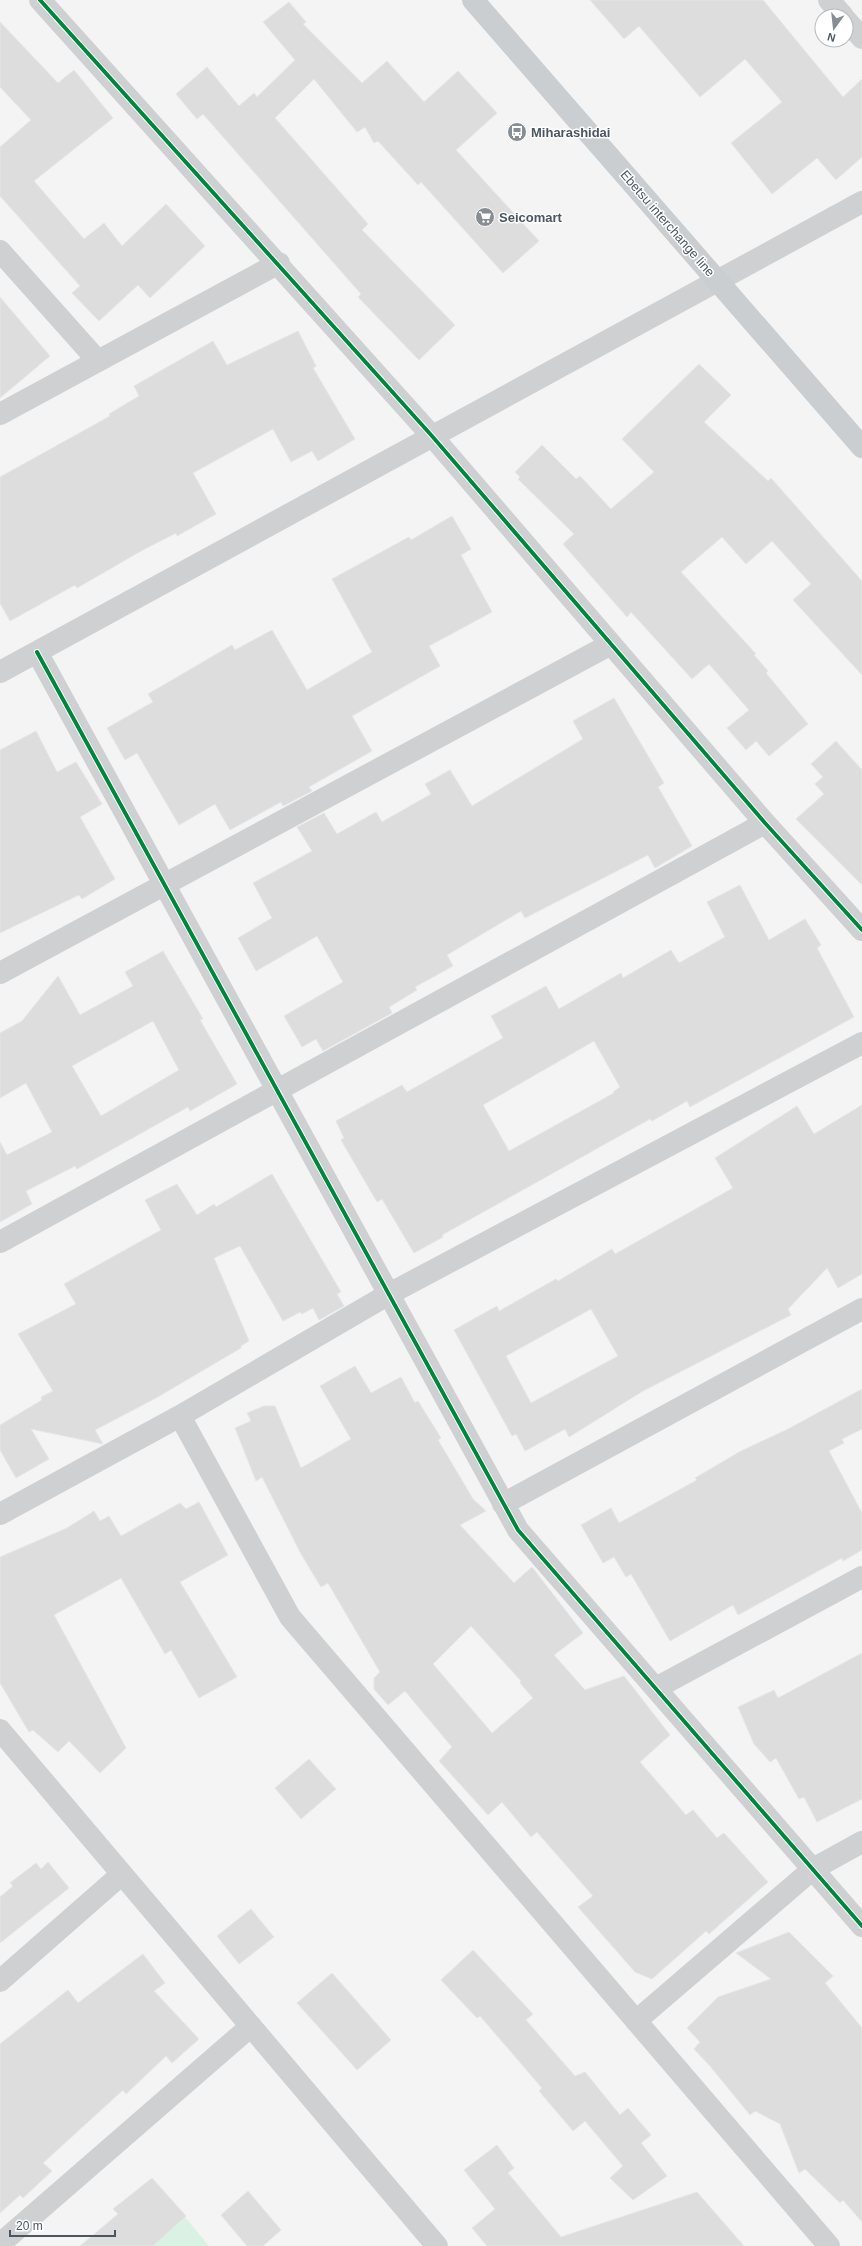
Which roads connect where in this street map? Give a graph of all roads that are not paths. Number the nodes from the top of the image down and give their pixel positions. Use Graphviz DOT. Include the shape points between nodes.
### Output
graph roads {
  1 [pos="40,0"];
  2 [pos="473,0"];
  3 [pos="829,0"];
  4 [pos="836,8"];
  5 [pos="854,29"];
  6 [pos="862,38"];
  7 [pos="862,202"];
  8 [pos="0,251"];
  9 [pos="279,263"];
  10 [pos="718,280"];
  11 [pos="98,361"];
  12 [pos="0,414"];
  13 [pos="432,436"];
  14 [pos="862,447"];
  15 [pos="611,644"];
  16 [pos="37,652"];
  17 [pos="0,672"];
  18 [pos="765,823"];
  19 [pos="165,885"];
  20 [pos="862,930"];
  21 [pos="0,974"];
  22 [pos="862,1043"];
  23 [pos="277,1090"];
  24 [pos="0,1242"];
  25 [pos="389,1294"];
  26 [pos="862,1309"];
  27 [pos="180,1416"];
  28 [pos="503,1504"];
  29 [pos="0,1514"];
  30 [pos="862,1577"];
  31 [pos="656,1688"];
  32 [pos="4,1743"];
  33 [pos="862,1842"];
  34 [pos="813,1869"];
  35 [pos="122,1874"];
  36 [pos="862,1926"];
  37 [pos="0,1981"];
  38 [pos="636,2021"];
  39 [pos="250,2026"];
  40 [pos="0,2244"];
  41 [pos="437,2246"];
  42 [pos="829,2246"];
  1 -- 9 [label="street"];
  2 -- 10 [label="main road, Ebetsu interchange line"];
  3 -- 4 [label="street"];
  5 -- 6 [label="street"];
  7 -- 10 [label="street"];
  8 -- 11 [label="street"];
  9 -- 11 [label="street"];
  9 -- 13 [label="street"];
  10 -- 13 [label="street"];
  10 -- 14 [label="main road, Ebetsu interchange line"];
  11 -- 12 [label="street"];
  13 -- 15 [label="street"];
  13 -- 16 [label="street"];
  15 -- 18 [label="street"];
  15 -- 19 [label="street"];
  16 -- 17 [label="street"];
  16 -- 19 [label="street"];
  18 -- 20 [label="street"];
  18 -- 23 [label="street"];
  19 -- 21 [label="street"];
  19 -- 23 [label="street"];
  22 -- 25 [label="street"];
  23 -- 24 [label="street"];
  23 -- 25 [label="street"];
  25 -- 27 [label="street"];
  25 -- 28 [label="street"];
  26 -- 28 [label="street"];
  27 -- 29 [label="street"];
  27 -- 38 [label="street" via="290,1617"];
  28 -- 31 [label="street" via="518,1530"];
  30 -- 31 [label="street"];
  31 -- 34 [label="street"];
  32 -- 35 [label="street"];
  33 -- 34 [label="street"];
  34 -- 36 [label="street"];
  34 -- 38 [label="street"];
  35 -- 37 [label="street"];
  35 -- 39 [label="street"];
  38 -- 42 [label="street"];
  39 -- 40 [label="street"];
  39 -- 41 [label="street"];
}
